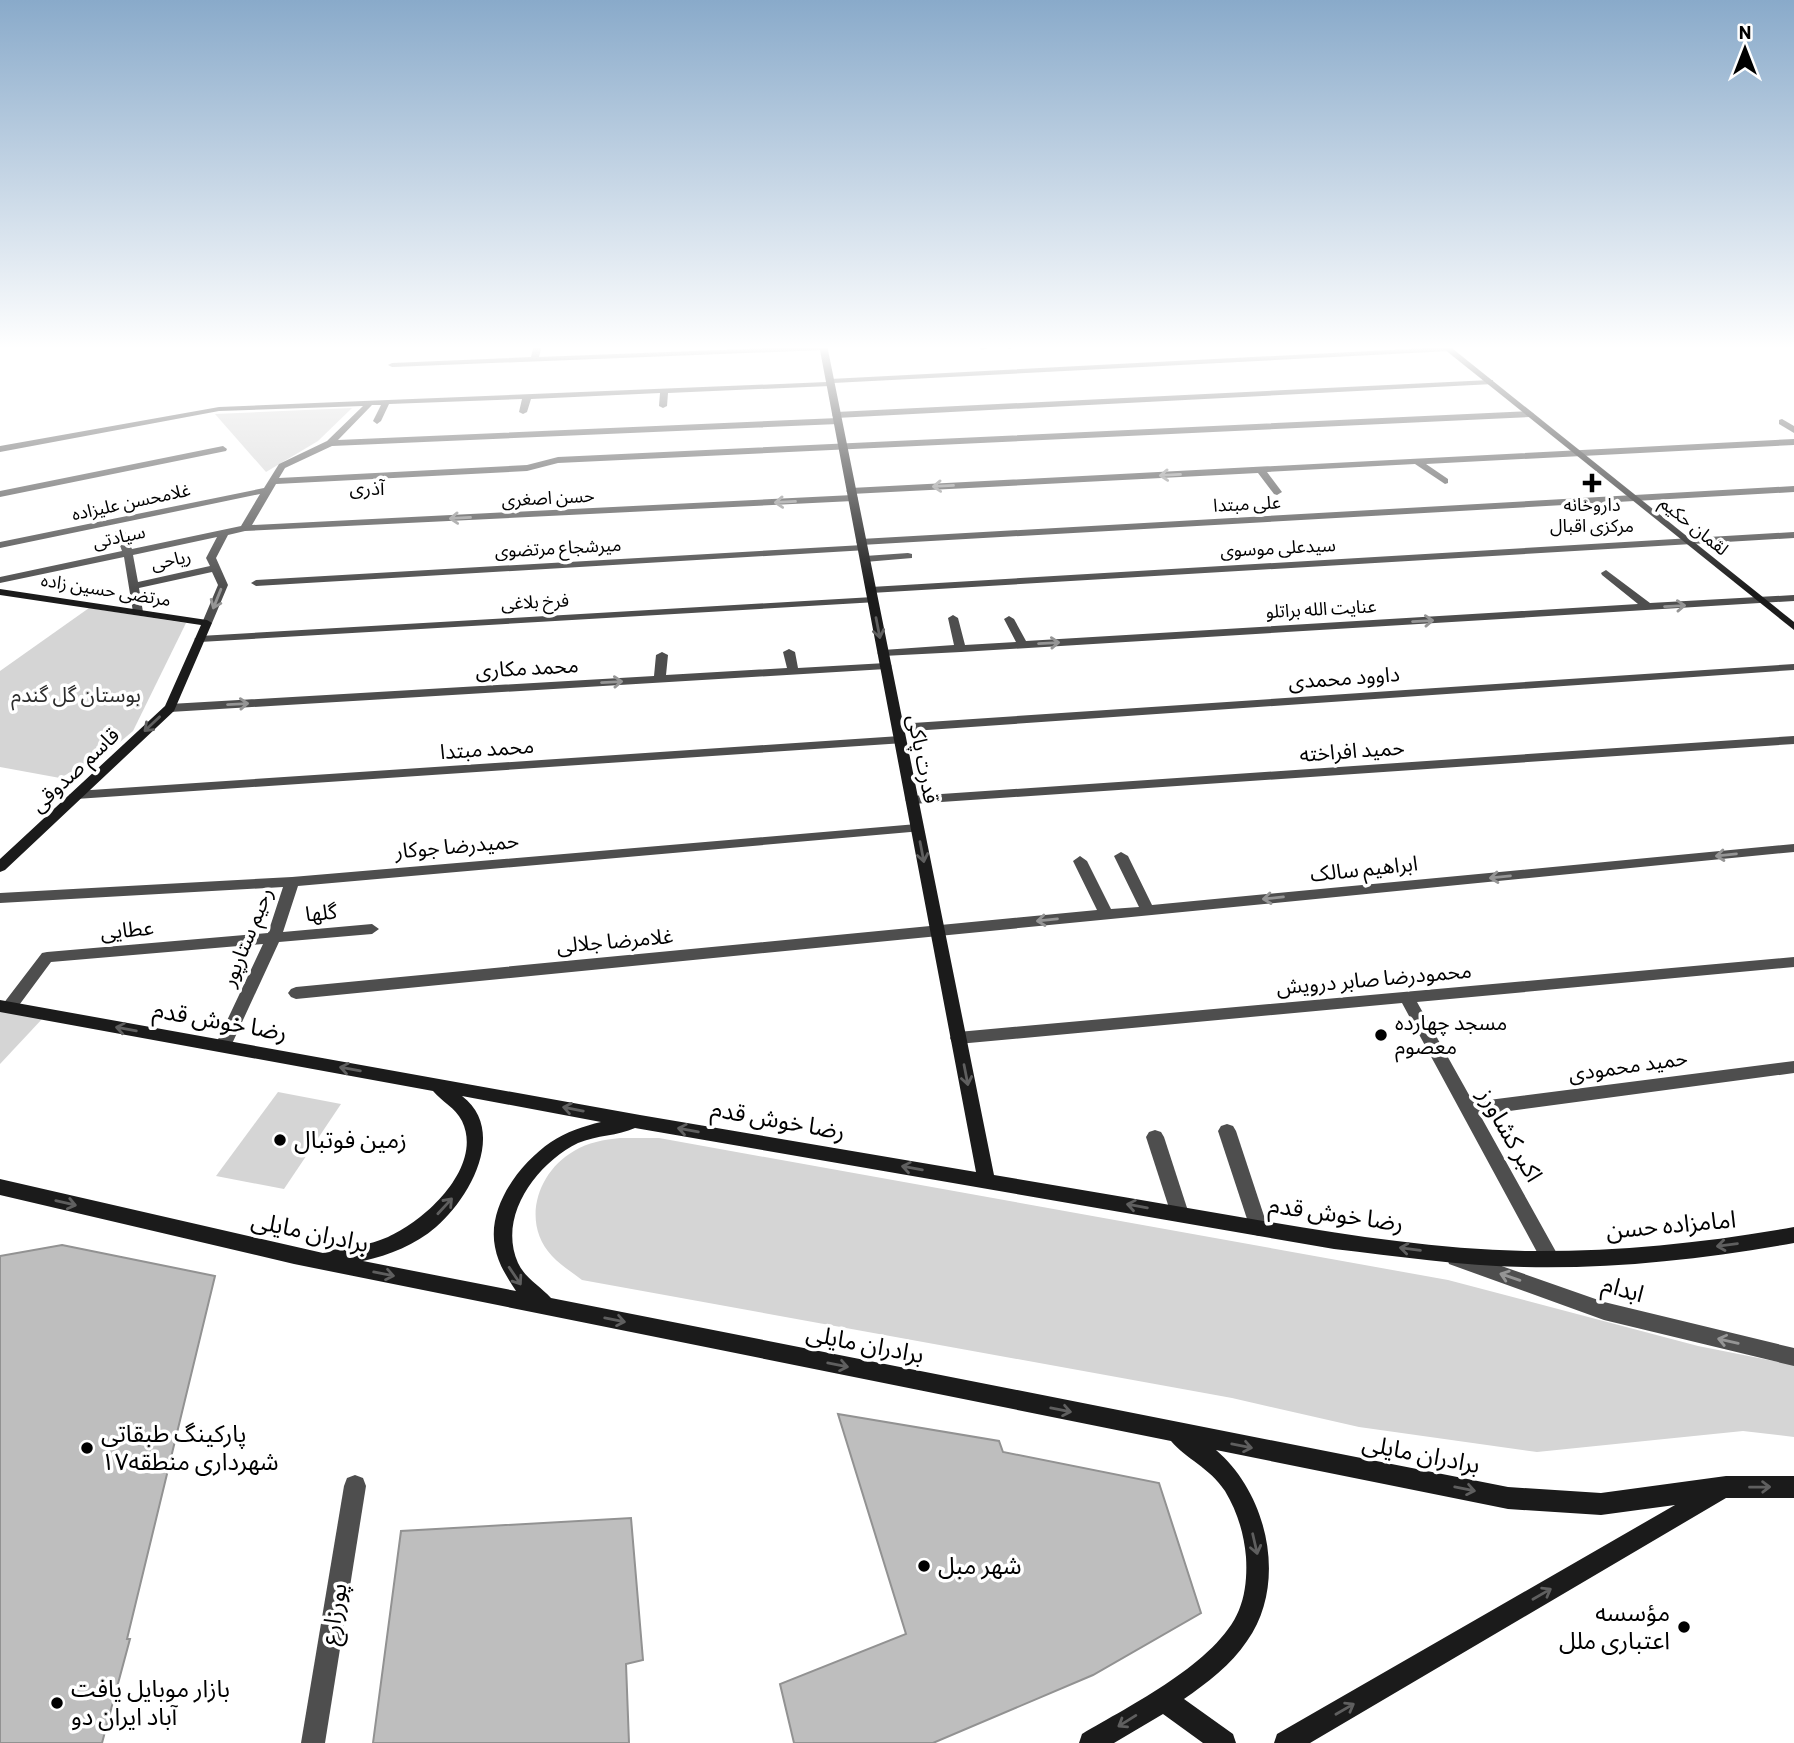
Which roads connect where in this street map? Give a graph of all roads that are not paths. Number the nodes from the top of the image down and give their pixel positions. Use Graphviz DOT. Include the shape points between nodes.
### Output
graph roads {
  1 [pos="124,426"];
  2 [pos="347,426"];
  3 [pos="668,426"];
  4 [pos="839,426"];
  5 [pos="1265,426"];
  6 [pos="1545,426"];
  7 [pos="1794,442"];
  8 [pos="330,443"];
  9 [pos="843,446"];
  10 [pos="0,449"];
  11 [pos="223,449"];
  12 [pos="1580,454"];
  13 [pos="1418,462"];
  14 [pos="1261,470"];
  15 [pos="1445,481"];
  16 [pos="270,486"];
  17 [pos="1794,489"];
  18 [pos="1277,492"];
  19 [pos="0,494"];
  20 [pos="852,495"];
  21 [pos="1634,498"];
  22 [pos="245,528"];
  23 [pos="120,532"];
  24 [pos="224,532"];
  25 [pos="1794,536"];
  26 [pos="1688,541"];
  27 [pos="0,545"];
  28 [pos="863,550"];
  29 [pos="128,553"];
  30 [pos="908,556"];
  31 [pos="216,568"];
  32 [pos="1606,573"];
  33 [pos="0,580"];
  34 [pos="256,583"];
  35 [pos="134,586"];
  36 [pos="2,593"];
  37 [pos="872,595"];
  38 [pos="1794,598"];
  39 [pos="1761,600"];
  40 [pos="1648,607"];
  41 [pos="138,612"];
  42 [pos="953,618"];
  43 [pos="1009,619"];
  44 [pos="207,623"];
  45 [pos="1794,627"];
  46 [pos="200,639"];
  47 [pos="1023,645"];
  48 [pos="961,649"];
  49 [pos="789,652"];
  50 [pos="662,654"];
  51 [pos="884,660"];
  52 [pos="1794,667"];
  53 [pos="793,671"];
  54 [pos="660,679"];
  55 [pos="170,708"];
  56 [pos="899,734"];
  57 [pos="1794,740"];
  58 [pos="76,796"];
  59 [pos="912,800"];
  60 [pos="917,828"];
  61 [pos="1794,848"];
  62 [pos="1121,856"];
  63 [pos="1080,860"];
  64 [pos="0,867"];
  65 [pos="292,881"];
  66 [pos="0,898"];
  67 [pos="1148,911"];
  68 [pos="1107,915"];
  69 [pos="373,929"];
  70 [pos="937,931"];
  71 [pos="273,939"];
  72 [pos="1794,962"];
  73 [pos="296,993"];
  74 [pos="1406,997"];
  75 [pos="4,1007"];
  76 [pos="958,1038"];
  77 [pos="223,1046"];
  78 [pos="1793,1069"];
  79 [pos="420,1082"];
  80 [pos="1467,1110"];
  81 [pos="640,1122"];
  82 [pos="1227,1131"];
  83 [pos="1154,1137"];
  84 [pos="986,1180"];
  85 [pos="0,1187"];
  86 [pos="1180,1214"];
  87 [pos="1259,1228"];
  88 [pos="1794,1235"];
  89 [pos="1444,1254"];
  90 [pos="294,1256"];
  91 [pos="1551,1259"];
  92 [pos="549,1307"];
  93 [pos="1794,1357"];
  94 [pos="1175,1433"];
  95 [pos="355,1486"];
  96 [pos="1726,1487"];
  97 [pos="1794,1487"];
  98 [pos="1163,1699"];
  99 [pos="313,1743"];
  100 [pos="1091,1743"];
  101 [pos="1224,1743"];
  102 [pos="1286,1743"];
  1 -- 10 [label="street"];
  2 -- 8 [label="street"];
  3 -- 8 [label="street"];
  4 -- 9 [label="street, قدرت پاکی"];
  5 -- 9 [label="street, غلامحسن علیزاده"];
  6 -- 12 [label="street, لقمان حکیم"];
  7 -- 12 [label="street, حسن اصغری"];
  8 -- 16 [label="street" via="282,466"];
  9 -- 16 [label="street, غلامحسن علیزاده" via="558,460 527,468"];
  9 -- 20 [label="street, قدرت پاکی"];
  11 -- 19 [label="street"];
  12 -- 13 [label="street, حسن اصغری"];
  12 -- 21 [label="street, لقمان حکیم"];
  13 -- 14 [label="street, حسن اصغری"];
  13 -- 15 [label="street"];
  14 -- 18 [label="street"];
  14 -- 20 [label="street, حسن اصغری, one-way"];
  16 -- 22 [label="street"];
  16 -- 27 [label="street, غلامحسن علیزاده"];
  17 -- 21 [label="street, علی مبتدا"];
  20 -- 22 [label="street, حسن اصغری, one-way"];
  20 -- 28 [label="street, قدرت پاکی"];
  21 -- 26 [label="street, لقمان حکیم"];
  21 -- 28 [label="street, علی مبتدا"];
  22 -- 24 [label="street, سیادتی"];
  23 -- 29 [label="street"];
  24 -- 29 [label="street, سیادتی"];
  24 -- 31 [label="street" via="211,558"];
  25 -- 26 [label="street, سیدعلی موسوی"];
  26 -- 37 [label="street, سیدعلی موسوی"];
  26 -- 39 [label="street, لقمان حکیم"];
  28 -- 30 [label="street"];
  28 -- 34 [label="street, میرشجاع مرتضوی"];
  28 -- 37 [label="street, قدرت پاکی"];
  29 -- 33 [label="street, سیادتی"];
  29 -- 35 [label="street"];
  31 -- 35 [label="street, ریاحی"];
  31 -- 44 [label="street, one-way" via="223,584"];
  32 -- 40 [label="street"];
  35 -- 41 [label="street"];
  36 -- 41 [label="street, مرتضی حسین زاده"];
  37 -- 46 [label="street, فرخ بلاغی"];
  37 -- 51 [label="street, قدرت پاکی, one-way"];
  38 -- 39 [label="street, عنایت الله براتلو"];
  40 -- 39 [label="street, عنایت الله براتلو, one-way"];
  39 -- 45 [label="street, لقمان حکیم"];
  47 -- 40 [label="street, عنایت الله براتلو, one-way"];
  41 -- 44 [label="street, مرتضی حسین زاده"];
  42 -- 48 [label="street"];
  43 -- 47 [label="street"];
  44 -- 46 [label="street, قاسم صدوقی"];
  46 -- 55 [label="street, قاسم صدوقی"];
  47 -- 48 [label="street, عنایت الله براتلو"];
  48 -- 51 [label="street, عنایت الله براتلو"];
  49 -- 53 [label="street"];
  50 -- 54 [label="street"];
  51 -- 53 [label="street, محمد مکاری"];
  51 -- 56 [label="street, قدرت پاکی"];
  52 -- 56 [label="street, داوود محمدی"];
  53 -- 54 [label="street, محمد مکاری"];
  55 -- 54 [label="street, محمد مکاری, one-way"];
  55 -- 58 [label="street, قاسم صدوقی, one-way"];
  56 -- 58 [label="street, محمد مبتدا"];
  56 -- 59 [label="street, قدرت پاکی"];
  57 -- 59 [label="street, حمید افراخته"];
  58 -- 64 [label="street, قاسم صدوقی"];
  59 -- 60 [label="street, قدرت پاکی"];
  60 -- 65 [label="street, حمیدرضا جوکار"];
  60 -- 70 [label="street, قدرت پاکی, one-way"];
  61 -- 67 [label="street, ابراهیم سالک, one-way"];
  62 -- 67 [label="street"];
  63 -- 68 [label="street"];
  65 -- 66 [label="street, حمیدرضا جوکار"];
  65 -- 71 [label="street, رحیم ستارپور"];
  67 -- 68 [label="street, ابراهیم سالک"];
  68 -- 70 [label="street, ابراهیم سالک, one-way"];
  69 -- 71 [label="street, گلها"];
  70 -- 73 [label="street, غلامرضا جلالی"];
  70 -- 76 [label="street, قدرت پاکی"];
  71 -- 75 [label="street, عطایی" via="47,957"];
  71 -- 77 [label="street, رحیم ستارپور"];
  72 -- 74 [label="street, محمودرضا صابر درویش"];
  74 -- 76 [label="street, محمودرضا صابر درویش"];
  74 -- 80 [label="street, اکبر کشاورز"];
  77 -- 75 [label="street, رضا خوش قدم, one-way"];
  76 -- 84 [label="street, قدرت پاکی, one-way"];
  79 -- 77 [label="street, رضا خوش قدم, one-way"];
  78 -- 80 [label="street, حمید محمودی"];
  81 -- 79 [label="street, رضا خوش قدم, one-way"];
  90 -- 79 [label="street, one-way" via="347,1257 392,1244 432,1219 461,1187 474,1151 470,1119 450,1094"];
  80 -- 91 [label="street, اکبر کشاورز"];
  84 -- 81 [label="street, رضا خوش قدم, one-way"];
  81 -- 92 [label="street, one-way" via="598,1129 559,1146 542,1158 516,1189 503,1227 508,1264 517,1281"];
  82 -- 87 [label="street"];
  83 -- 86 [label="street"];
  86 -- 84 [label="street, رضا خوش قدم, one-way"];
  85 -- 90 [label="street, برادران مایلی, one-way"];
  86 -- 87 [label="street, رضا خوش قدم"];
  89 -- 87 [label="street, رضا خوش قدم, one-way"];
  88 -- 91 [label="street, امامزاده حسن, one-way" via="1677,1251"];
  89 -- 91 [label="street, رضا خوش قدم"];
  93 -- 89 [label="street, ابدام, one-way" via="1604,1311"];
  90 -- 92 [label="street, برادران مایلی, one-way"];
  92 -- 94 [label="street, برادران مایلی, one-way"];
  94 -- 96 [label="street, برادران مایلی, one-way" via="1508,1497 1601,1504"];
  94 -- 98 [label="street, one-way" via="1219,1466 1243,1503 1258,1550 1256,1594 1240,1631 1205,1667"];
  95 -- 99 [label="street, پورزارع"];
  96 -- 97 [label="street, برادران مایلی, one-way"];
  102 -- 96 [label="street, one-way"];
  98 -- 100 [label="street, one-way"];
  98 -- 101 [label="street"];
}
